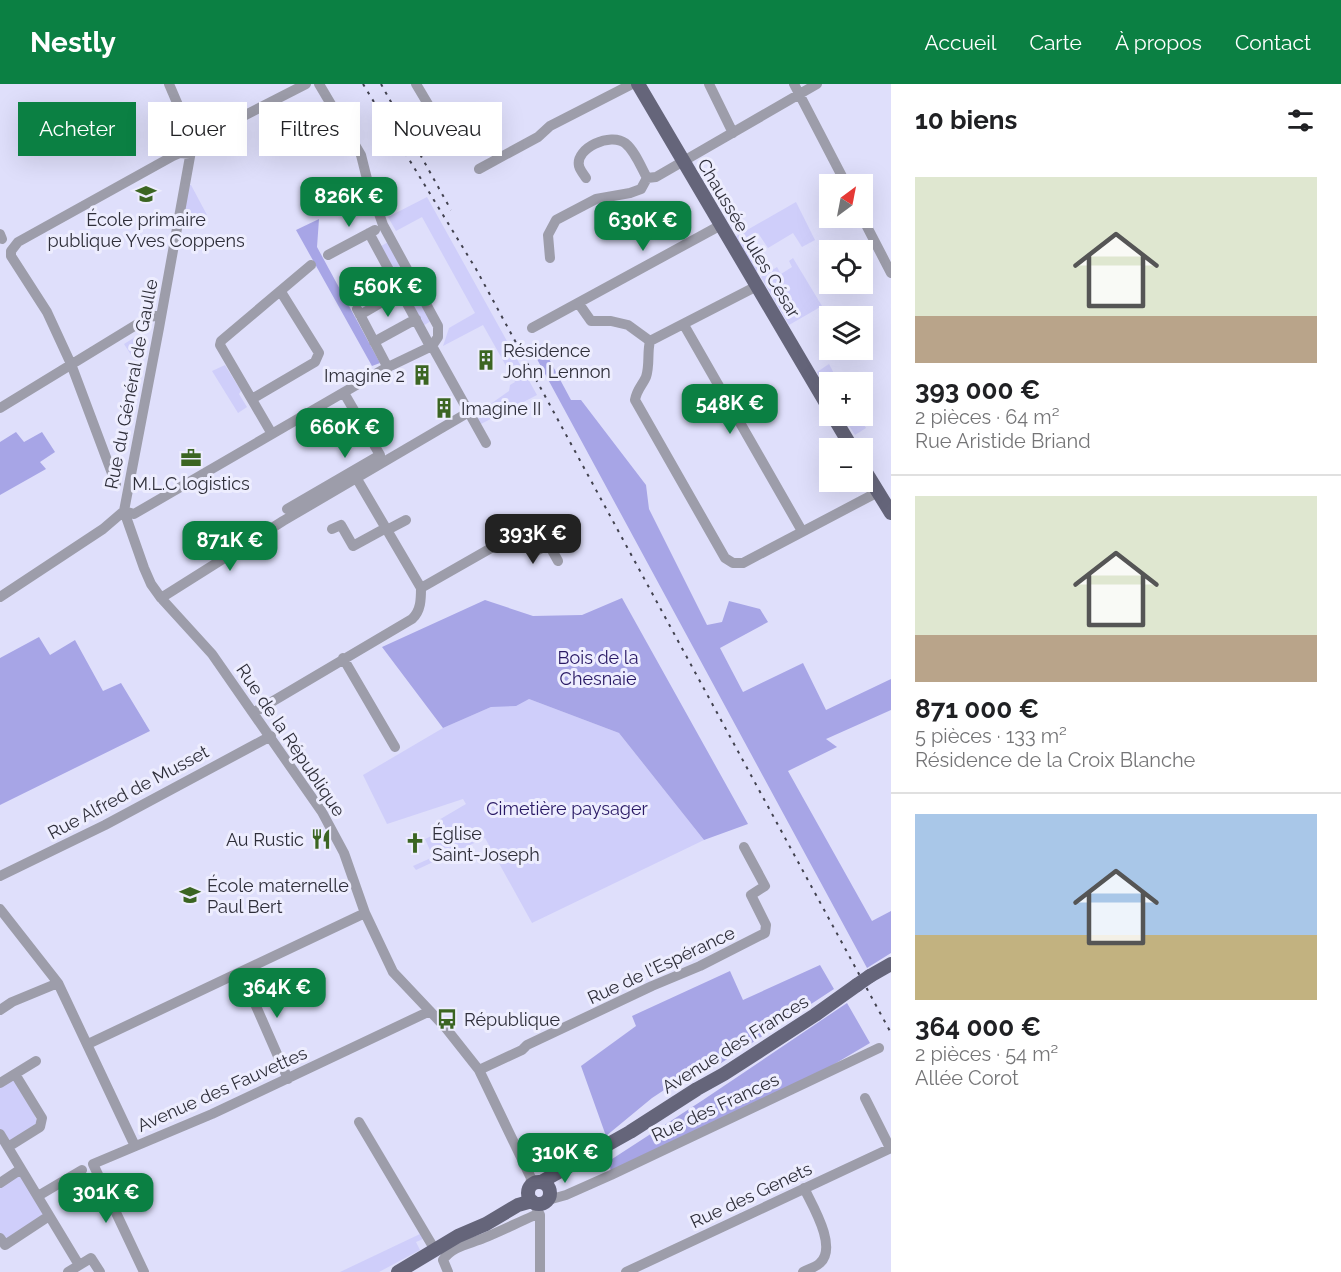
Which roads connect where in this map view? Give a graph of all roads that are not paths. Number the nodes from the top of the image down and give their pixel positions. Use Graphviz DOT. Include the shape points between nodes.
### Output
graph roads {
  1 [pos="170,84"];
  2 [pos="306,84"];
  3 [pos="319,84"];
  4 [pos="416,84"];
  5 [pos="632,84"];
  6 [pos="638,84"];
  7 [pos="709,84"];
  8 [pos="817,84"];
  9 [pos="797,89"];
  10 [pos="177,102"];
  11 [pos="427,102"];
  12 [pos="247,114"];
  13 [pos="733,133"];
  14 [pos="173,156"];
  15 [pos="190,156"];
  16 [pos="684,163"];
  17 [pos="479,169"];
  18 [pos="841,174"];
  19 [pos="586,178"];
  20 [pos="647,178"];
  21 [pos="383,225"];
  22 [pos="721,225"];
  23 [pos="868,228"];
  24 [pos="369,233"];
  25 [pos="328,255"];
  26 [pos="550,258"];
  27 [pos="312,266"];
  28 [pos="891,273"];
  29 [pos="757,286"];
  30 [pos="401,291"];
  31 [pos="281,292"];
  32 [pos="579,304"];
  33 [pos="161,315"];
  34 [pos="416,319"];
  35 [pos="684,325"];
  36 [pos="532,328"];
  37 [pos="650,341"];
  38 [pos="374,342"];
  39 [pos="431,346"];
  40 [pos="71,364"];
  41 [pos="388,368"];
  42 [pos="819,391"];
  43 [pos="344,393"];
  44 [pos="252,399"];
  45 [pos="0,408"];
  46 [pos="469,412"];
  47 [pos="272,434"];
  48 [pos="486,443"];
  49 [pos="357,478"];
  50 [pos="116,484"];
  51 [pos="873,484"];
  52 [pos="878,492"];
  53 [pos="287,509"];
  54 [pos="124,511"];
  55 [pos="891,513"];
  56 [pos="406,520"];
  57 [pos="332,529"];
  58 [pos="387,529"];
  59 [pos="802,531"];
  60 [pos="558,561"];
  61 [pos="421,588"];
  62 [pos="0,597"];
  63 [pos="161,598"];
  64 [pos="343,658"];
  65 [pos="253,713"];
  66 [pos="271,736"];
  67 [pos="394,747"];
  68 [pos="744,848"];
  69 [pos="0,876"];
  70 [pos="0,909"];
  71 [pos="365,913"];
  72 [pos="891,964"];
  73 [pos="241,972"];
  74 [pos="58,983"];
  75 [pos="0,1010"];
  76 [pos="430,1011"];
  77 [pos="88,1044"];
  78 [pos="879,1048"];
  79 [pos="36,1061"];
  80 [pos="479,1070"];
  81 [pos="15,1074"];
  82 [pos="288,1079"];
  83 [pos="0,1083"];
  84 [pos="865,1098"];
  85 [pos="359,1122"];
  86 [pos="0,1134"];
  87 [pos="135,1146"];
  88 [pos="8,1147"];
  89 [pos="891,1148"];
  90 [pos="21,1169"];
  91 [pos="82,1170"];
  92 [pos="0,1183"];
  93 [pos="804,1188"];
  94 [pos="539,1195"];
  95 [pos="38,1196"];
  96 [pos="49,1216"];
  97 [pos="0,1238"];
  98 [pos="439,1255"];
  99 [pos="79,1265"];
  100 [pos="68,1272"];
  101 [pos="100,1272"];
  102 [pos="144,1272"];
  103 [pos="398,1272"];
  104 [pos="448,1272"];
  105 [pos="540,1272"];
  106 [pos="626,1272"];
  107 [pos="803,1272"];
  1 -- 10 [label="street"];
  2 -- 12 [label="street"];
  3 -- 21 [label="street" via="362,154"];
  4 -- 11 [label="street"];
  5 -- 17 [label="street" via="550,126 538,138"];
  6 -- 16 [label="main road, Chaussée Jules César"];
  7 -- 13 [label="street"];
  8 -- 9 [label="street"];
  9 -- 13 [label="street"];
  9 -- 18 [label="street"];
  13 -- 16 [label="street"];
  14 -- 40 [label="street" via="13,246 11,256 43,306"];
  15 -- 33 [label="street, Rue du Général de Gaulle"];
  16 -- 20 [label="street"];
  16 -- 22 [label="main road, Chaussée Jules César"];
  19 -- 20 [label="street" via="579,166 580,158 588,148 614,138 630,148"];
  20 -- 26 [label="street" via="641,189 596,199 556,220 548,235"];
  21 -- 24 [label="street"];
  21 -- 39 [label="street" via="438,326 438,337"];
  22 -- 29 [label="main road, Chaussée Jules César"];
  22 -- 32 [label="street"];
  23 -- 28 [label="street"];
  24 -- 25 [label="street"];
  24 -- 30 [label="street"];
  27 -- 31 [label="street"];
  29 -- 35 [label="street"];
  29 -- 42 [label="main road, Chaussée Jules César"];
  30 -- 34 [label="street"];
  30 -- 38 [label="street" via="359,312"];
  31 -- 44 [label="street" via="221,341"];
  31 -- 44 [label="street" via="319,353 318,358"];
  32 -- 36 [label="street"];
  32 -- 37 [label="street" via="591,321 628,325"];
  33 -- 40 [label="street" via="149,317"];
  33 -- 54 [label="street, Rue du Général de Gaulle"];
  34 -- 38 [label="street"];
  34 -- 39 [label="street"];
  35 -- 37 [label="street"];
  35 -- 59 [label="street"];
  37 -- 59 [label="street" via="645,379 635,400 725,558 743,563"];
  38 -- 41 [label="street"];
  39 -- 41 [label="street"];
  39 -- 46 [label="street"];
  40 -- 45 [label="street"];
  40 -- 50 [label="street"];
  41 -- 43 [label="street"];
  43 -- 47 [label="street"];
  43 -- 53 [label="street" via="380,455"];
  44 -- 47 [label="street"];
  46 -- 48 [label="street"];
  46 -- 49 [label="street"];
  47 -- 54 [label="street" via="134,514"];
  49 -- 58 [label="street"];
  49 -- 63 [label="street"];
  51 -- 52 [label="main road"];
  52 -- 55 [label="main road"];
  52 -- 59 [label="street"];
  54 -- 62 [label="street, Rue du Général de Gaulle"];
  54 -- 63 [label="street, Rue de la République" via="144,568"];
  56 -- 58 [label="street"];
  57 -- 58 [label="street" via="341,525 353,546"];
  58 -- 61 [label="street"];
  60 -- 61 [label="street" via="549,544 537,551 530,539 514,535"];
  61 -- 64 [label="street" via="415,617"];
  63 -- 65 [label="street, Rue de la République" via="212,654"];
  64 -- 65 [label="street"];
  64 -- 67 [label="street"];
  65 -- 66 [label="street, Rue de la République"];
  66 -- 69 [label="street, Rue Alfred de Musset"];
  66 -- 71 [label="street, Rue de la République" via="333,831"];
  68 -- 80 [label="street, Rue de l'Espérance" via="765,886 751,895 766,925 765,933"];
  70 -- 74 [label="street"];
  71 -- 73 [label="street"];
  71 -- 76 [label="street, Rue de la République" via="393,972"];
  72 -- 94 [label="main road, Avenue des Frances, bridge"];
  73 -- 77 [label="street"];
  73 -- 82 [label="street"];
  74 -- 75 [label="street"];
  74 -- 77 [label="street"];
  76 -- 80 [label="street, Rue de la République"];
  76 -- 82 [label="street, Avenue des Fauvettes"];
  77 -- 87 [label="street"];
  78 -- 94 [label="street, Rue des Frances" via="566,1195"];
  79 -- 81 [label="street"];
  80 -- 94 [label="street, Rue de la République"];
  81 -- 83 [label="street"];
  81 -- 88 [label="street" via="42,1118 40,1127"];
  82 -- 87 [label="street, Avenue des Fauvettes"];
  84 -- 89 [label="street"];
  85 -- 98 [label="street"];
  86 -- 88 [label="street"];
  87 -- 102 [label="street, Avenue des Fauvettes" via="93,1164"];
  88 -- 90 [label="street"];
  89 -- 93 [label="street, Rue des Genets"];
  90 -- 92 [label="street"];
  90 -- 95 [label="street"];
  91 -- 95 [label="street"];
  93 -- 106 [label="street, Rue des Genets"];
  93 -- 107 [label="street" via="826,1243 823,1259"];
  94 -- 98 [label="main road, Avenue des Frances" via="475,1222"];
  94 -- 98 [label="street, Avenue des Frances" via="533,1216"];
  94 -- 105 [label="street, Rue de la République"];
  95 -- 96 [label="street"];
  96 -- 97 [label="street" via="5,1245"];
  96 -- 99 [label="street"];
  98 -- 103 [label="main road, Avenue des Frances"];
  98 -- 104 [label="street"];
  99 -- 100 [label="street"];
  99 -- 101 [label="street" via="91,1258"];
}
